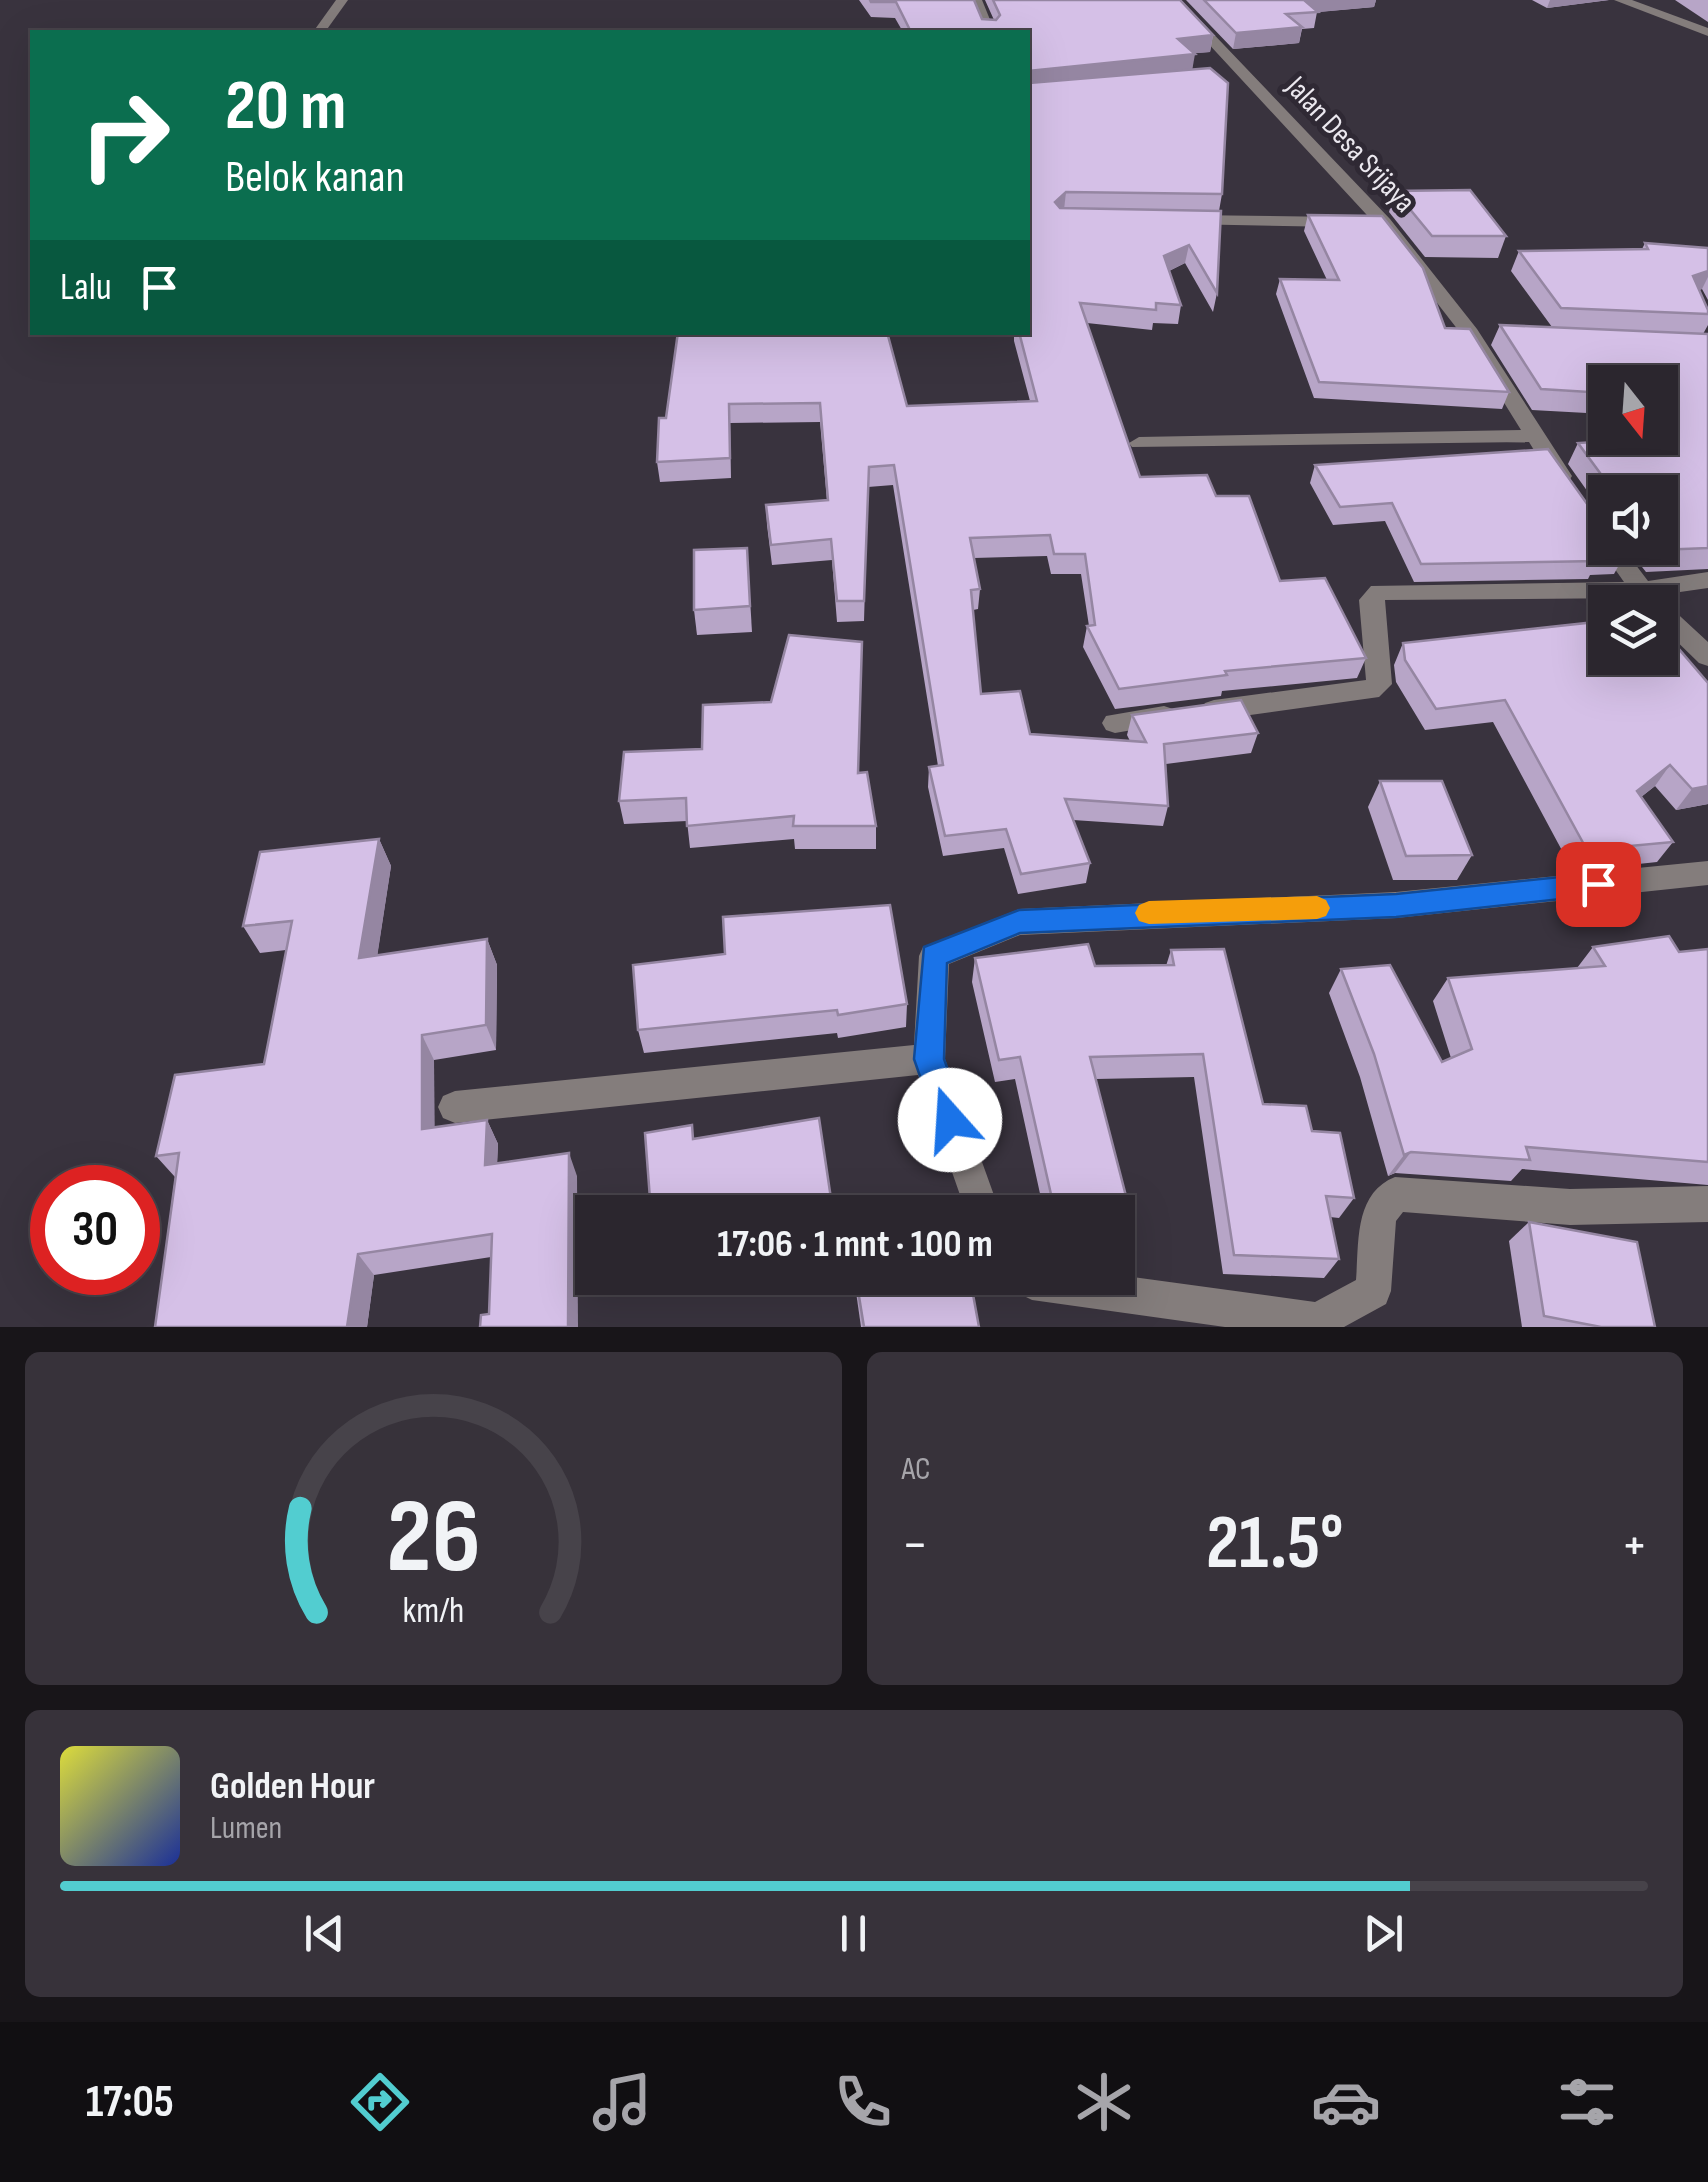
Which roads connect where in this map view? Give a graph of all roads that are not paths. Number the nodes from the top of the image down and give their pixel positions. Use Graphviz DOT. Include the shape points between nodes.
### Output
graph roads {
  1 [pos="342,0"];
  2 [pos="976,0"];
  3 [pos="1174,0"];
  4 [pos="1620,0"];
  5 [pos="320,30"];
  6 [pos="987,30"];
  7 [pos="1708,32"];
  8 [pos="1164,220"];
  9 [pos="1384,222"];
  10 [pos="1533,436"];
  11 [pos="1139,443"];
  12 [pos="1574,495"];
  13 [pos="1708,580"];
  14 [pos="1678,588"];
  15 [pos="1588,595"];
  16 [pos="1678,628"];
  17 [pos="1708,657"];
  18 [pos="1115,723"];
  19 [pos="1708,873"];
  20 [pos="929,1059"];
  21 [pos="455,1107"];
  22 [pos="977,1195"];
  23 [pos="1708,1204"];
  24 [pos="1125,1295"];
  1 -- 5 [label="street"];
  2 -- 6 [label="street"];
  3 -- 9 [label="street, Jalan Desa Srijaya" via="1234,75"];
  4 -- 7 [label="street"];
  8 -- 9 [label="street"];
  9 -- 10 [label="street, Jalan Desa Srijaya" via="1480,333"];
  10 -- 11 [label="street"];
  10 -- 12 [label="street, Jalan Desa Srijaya"];
  13 -- 14 [label="street"];
  15 -- 18 [label="street" via="1379,592 1371,600 1379,684 1370,690"];
  16 -- 17 [label="street"];
  19 -- 20 [label="street" via="1396,905 1019,922 934,956"];
  20 -- 21 [label="street"];
  20 -- 22 [label="street"];
  23 -- 24 [label="street" via="1570,1207 1395,1194 1379,1216 1374,1291 1317,1322"];
}
